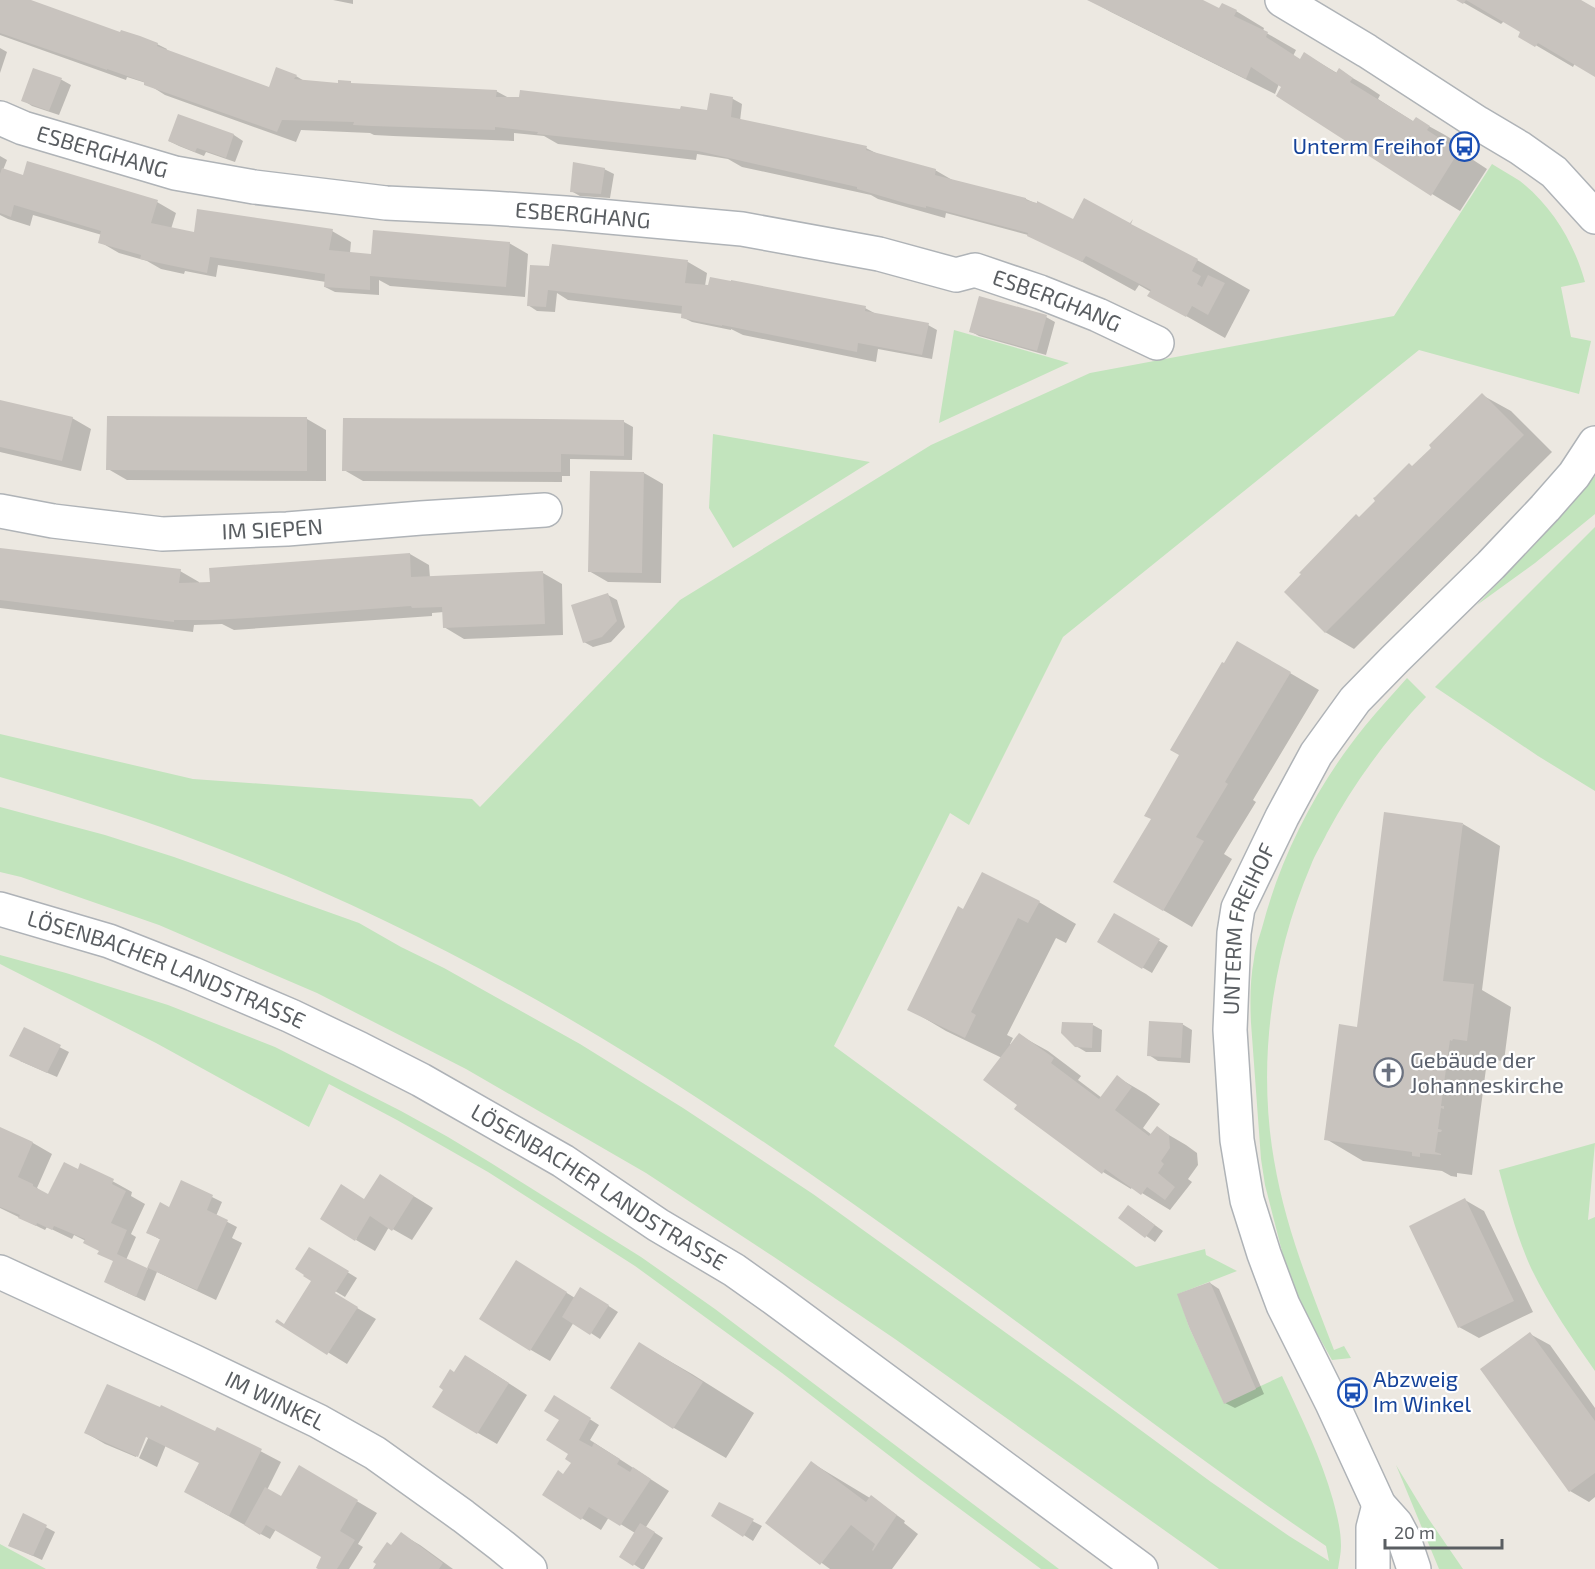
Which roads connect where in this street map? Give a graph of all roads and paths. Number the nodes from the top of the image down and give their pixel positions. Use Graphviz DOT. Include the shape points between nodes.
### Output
graph roads {
  1 [pos="1282,0"];
  2 [pos="0,118"];
  3 [pos="1595,217"];
  4 [pos="1157,343"];
  5 [pos="1595,443"];
  6 [pos="545,510"];
  7 [pos="0,511"];
  8 [pos="0,909"];
  9 [pos="0,1272"];
  10 [pos="1379,1504"];
  11 [pos="530,1569"];
  12 [pos="1141,1569"];
  13 [pos="1373,1569"];
  14 [pos="1414,1569"];
  1 -- 3 [label="street" via="1529,154 1554,172"];
  2 -- 4 [label="street, ESBERGHANG" via="175,173 254,187 386,203 555,212 742,229 879,254 956,275 975,270 1098,315"];
  5 -- 10 [label="street, UNTERM FREIHOF" via="1545,508 1355,700 1316,754 1238,908 1230,1030 1237,1140 1247,1200 1283,1305"];
  6 -- 7 [label="street, IM SIEPEN" via="162,534"];
  8 -- 12 [label="street, LÖSENBACHER LANDSTRASSE" via="109,941 291,1016 422,1080 553,1155 734,1270"];
  9 -- 11 [label="street, IM WINKEL" via="318,1420 375,1453"];
  10 -- 13 [label="street" via="1373,1528"];
  10 -- 14 [label="street, UNTERM FREIHOF" via="1396,1524"];
}
